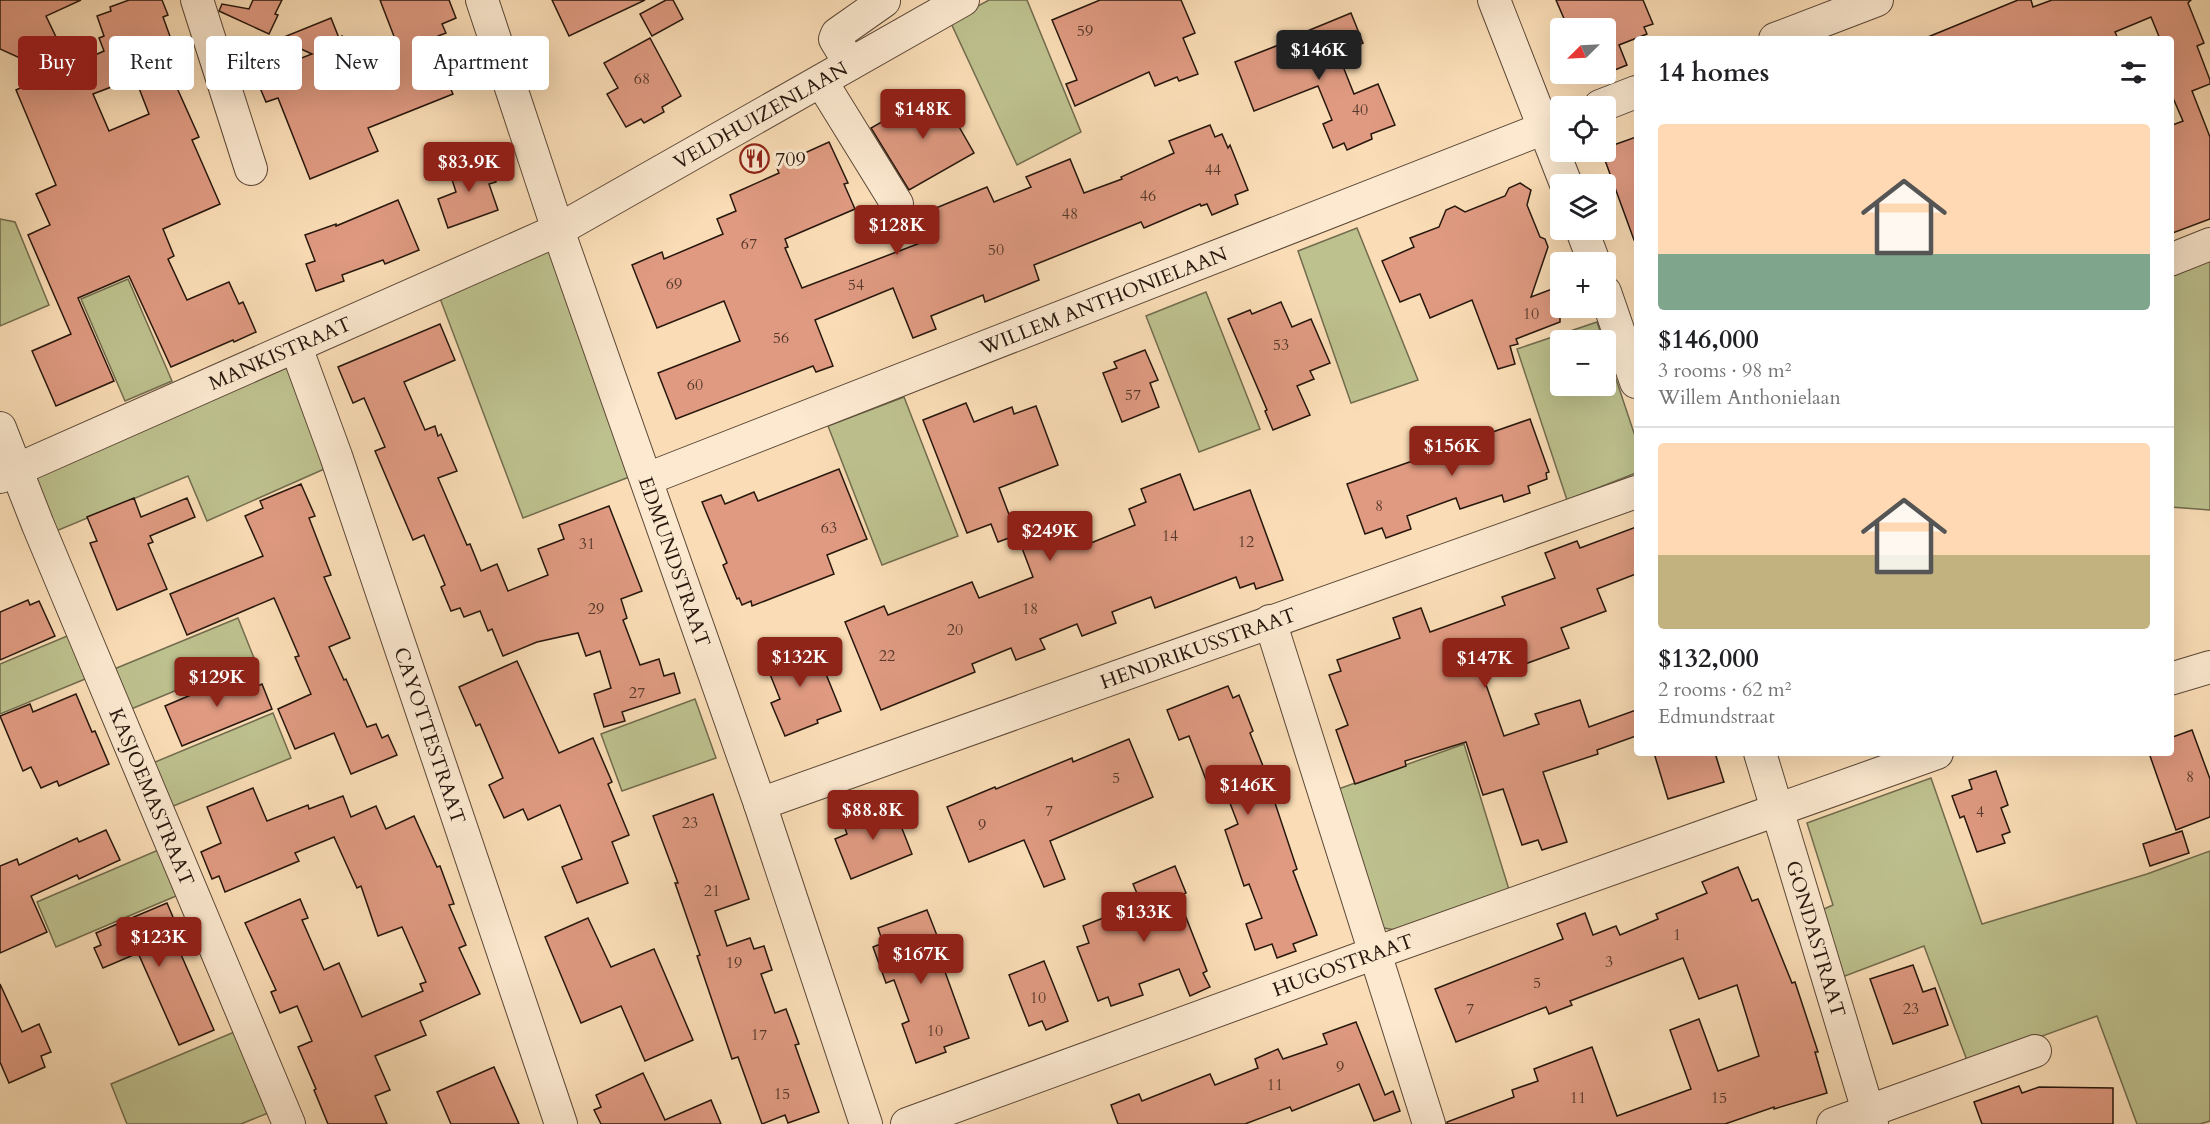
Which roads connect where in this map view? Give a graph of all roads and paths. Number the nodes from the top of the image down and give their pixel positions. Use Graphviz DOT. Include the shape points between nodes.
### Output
graph roads {
  1 [pos="197,0"];
  2 [pos="482,0"];
  3 [pos="963,0"];
  4 [pos="1494,0"];
  5 [pos="1877,0"];
  6 [pos="884,1"];
  7 [pos="904,34"];
  8 [pos="1783,36"];
  9 [pos="850,64"];
  10 [pos="821,81"];
  11 [pos="1634,93"];
  12 [pos="1616,100"];
  13 [pos="1550,119"];
  14 [pos="1550,126"];
  15 [pos="251,169"];
  16 [pos="897,204"];
  17 [pos="558,230"];
  18 [pos="2210,244"];
  19 [pos="2174,258"];
  20 [pos="1614,318"];
  21 [pos="296,347"];
  22 [pos="1634,376"];
  23 [pos="0,428"];
  24 [pos="8,473"];
  25 [pos="647,479"];
  26 [pos="1634,493"];
  27 [pos="1269,621"];
  28 [pos="2210,668"];
  29 [pos="2174,678"];
  30 [pos="1761,756"];
  31 [pos="1929,756"];
  32 [pos="760,804"];
  33 [pos="1779,809"];
  34 [pos="1375,953"];
  35 [pos="2035,1051"];
  36 [pos="1870,1118"];
  37 [pos="289,1124"];
  38 [pos="561,1124"];
  39 [pos="866,1124"];
  40 [pos="907,1124"];
  41 [pos="1429,1124"];
  42 [pos="1833,1124"];
  1 -- 15 [label="street"];
  2 -- 17 [label="street, EDMUNDSTRAAT"];
  3 -- 7 [label="street, VELDHUIZENLAAN"];
  4 -- 13 [label="street"];
  5 -- 8 [label="street"];
  6 -- 7 [label="street"];
  6 -- 9 [label="street" via="837,34 835,39"];
  7 -- 9 [label="street, VELDHUIZENLAAN"];
  9 -- 10 [label="street, VELDHUIZENLAAN"];
  10 -- 16 [label="street"];
  10 -- 17 [label="street, VELDHUIZENLAAN"];
  11 -- 12 [label="street"];
  14 -- 25 [label="street, WILLEM ANTHONIELAAN"];
  17 -- 21 [label="street, MANKISTRAAT"];
  17 -- 25 [label="street, EDMUNDSTRAAT"];
  18 -- 19 [label="street"];
  20 -- 22 [label="street"];
  21 -- 24 [label="street, MANKISTRAAT"];
  21 -- 38 [label="street, CAYOTTESTRAAT"];
  23 -- 24 [label="street, KASJOEMASTRAAT"];
  24 -- 37 [label="street, KASJOEMASTRAAT"];
  25 -- 32 [label="street, EDMUNDSTRAAT"];
  26 -- 27 [label="street, HENDRIKUSSTRAAT"];
  27 -- 32 [label="street, HENDRIKUSSTRAAT"];
  27 -- 34 [label="street"];
  28 -- 29 [label="street"];
  30 -- 33 [label="street, GONDASTRAAT"];
  31 -- 33 [label="street, HUGOSTRAAT"];
  32 -- 39 [label="street, EDMUNDSTRAAT"];
  33 -- 34 [label="street, HUGOSTRAAT"];
  33 -- 36 [label="street, GONDASTRAAT"];
  34 -- 40 [label="street, HUGOSTRAAT"];
  34 -- 41 [label="street"];
  35 -- 36 [label="street"];
  36 -- 42 [label="street"];
}
